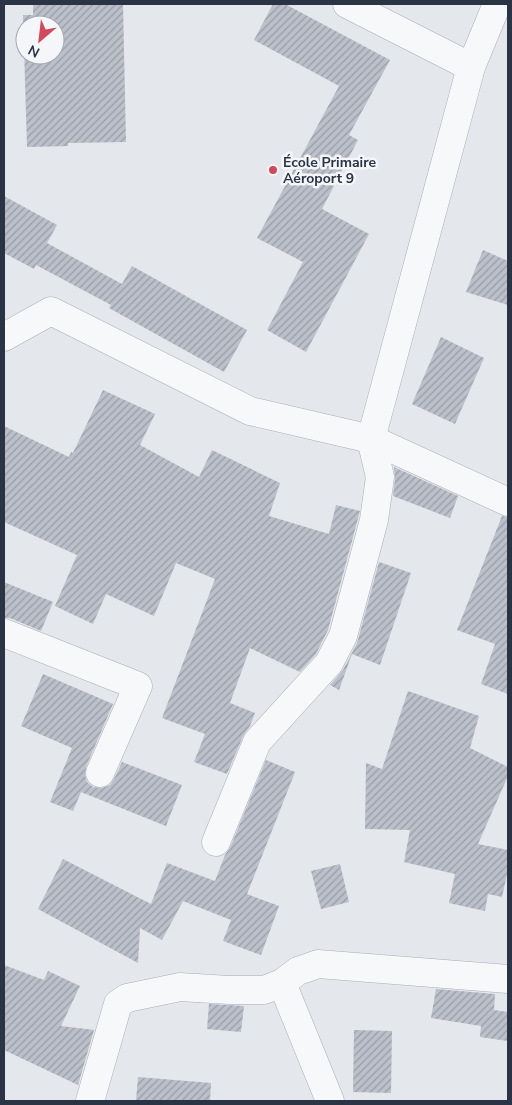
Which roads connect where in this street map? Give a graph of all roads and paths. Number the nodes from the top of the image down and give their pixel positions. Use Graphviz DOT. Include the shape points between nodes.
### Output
graph roads {
  1 [pos="347,4"];
  2 [pos="497,4"];
  3 [pos="471,67"];
  4 [pos="4,337"];
  5 [pos="371,439"];
  6 [pos="508,502"];
  7 [pos="4,633"];
  8 [pos="100,773"];
  9 [pos="216,842"];
  10 [pos="508,979"];
  11 [pos="282,983"];
  12 [pos="90,1101"];
  13 [pos="330,1101"];
  1 -- 3 [label="street"];
  2 -- 3 [label="street"];
  3 -- 5 [label="street"];
  4 -- 5 [label="street" via="51,311 250,412"];
  5 -- 6 [label="street"];
  5 -- 9 [label="street" via="380,477 375,511 343,636 329,662 257,742"];
  7 -- 8 [label="street" via="138,686"];
  10 -- 11 [label="street" via="318,964 298,971"];
  11 -- 12 [label="street" via="264,990 180,987 127,998 118,1004"];
  11 -- 13 [label="street"];
}
